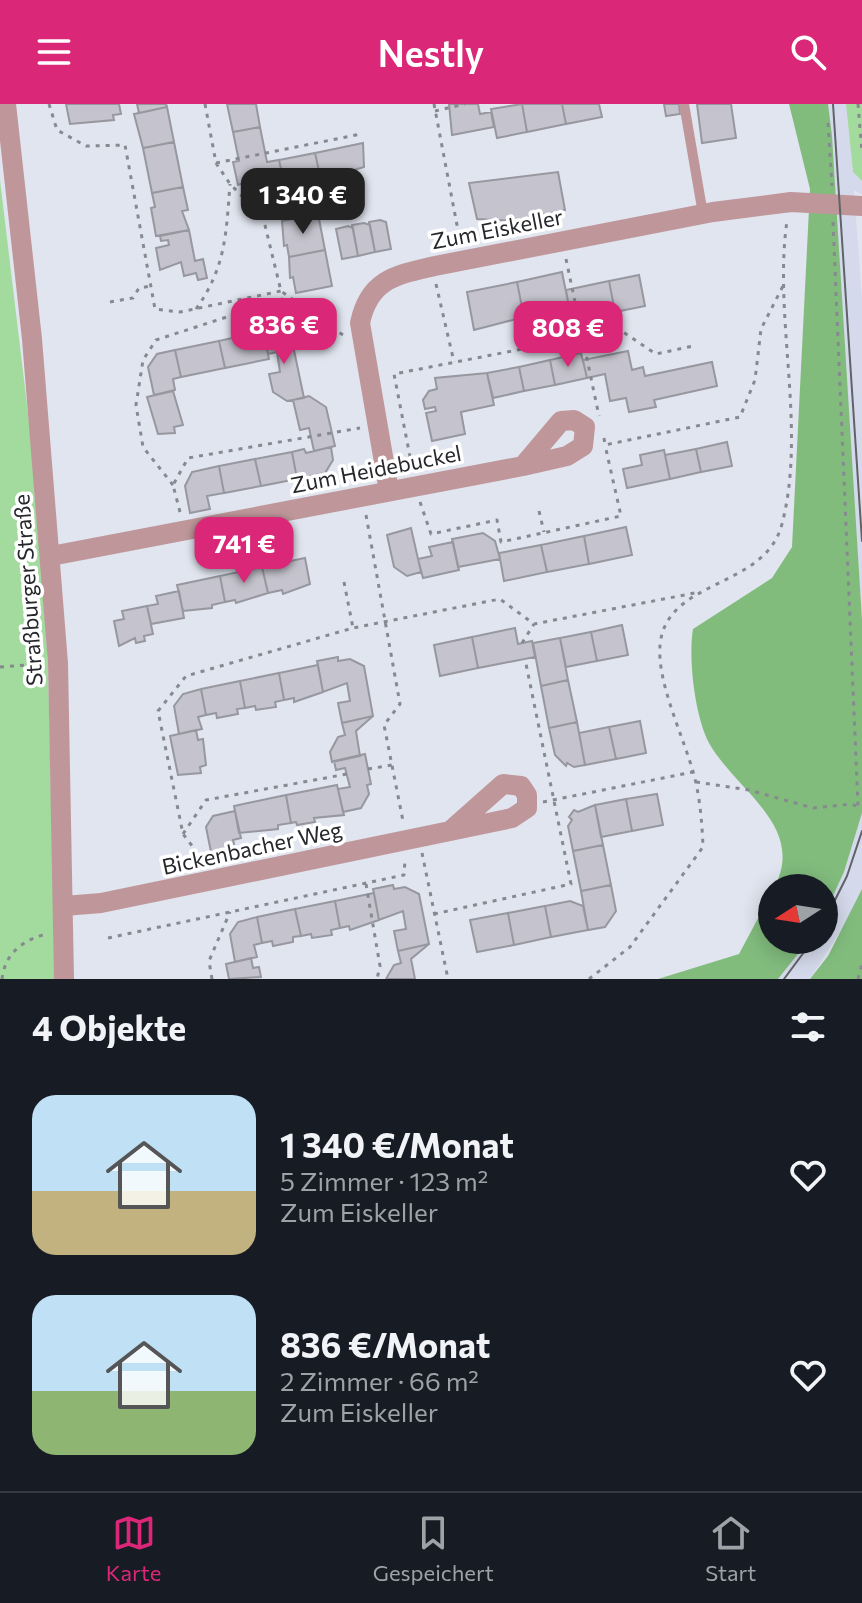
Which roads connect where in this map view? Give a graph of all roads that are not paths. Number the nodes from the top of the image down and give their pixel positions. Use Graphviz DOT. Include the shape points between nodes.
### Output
graph roads {
  1 [pos="6,104"];
  2 [pos="684,104"];
  3 [pos="862,206"];
  4 [pos="703,214"];
  5 [pos="523,466"];
  6 [pos="389,491"];
  7 [pos="51,556"];
  8 [pos="450,831"];
  9 [pos="64,906"];
  10 [pos="64,979"];
  1 -- 7 [label="street, Straßburger Straße"];
  2 -- 4 [label="lane"];
  3 -- 4 [label="street, Zum Eiskeller" via="791,202"];
  4 -- 6 [label="street, Zum Eiskeller" via="432,266 375,288 360,323"];
  5 -- 6 [label="street, Zum Heidebuckel"];
  6 -- 7 [label="street, Zum Heidebuckel"];
  7 -- 9 [label="street, Straßburger Straße"];
  8 -- 8 [label="street, Bickenbacher Weg" via="512,818 528,804 521,786 503,784"];
  8 -- 9 [label="street, Bickenbacher Weg" via="196,885"];
  9 -- 10 [label="street, Straßburger Straße"];
}
